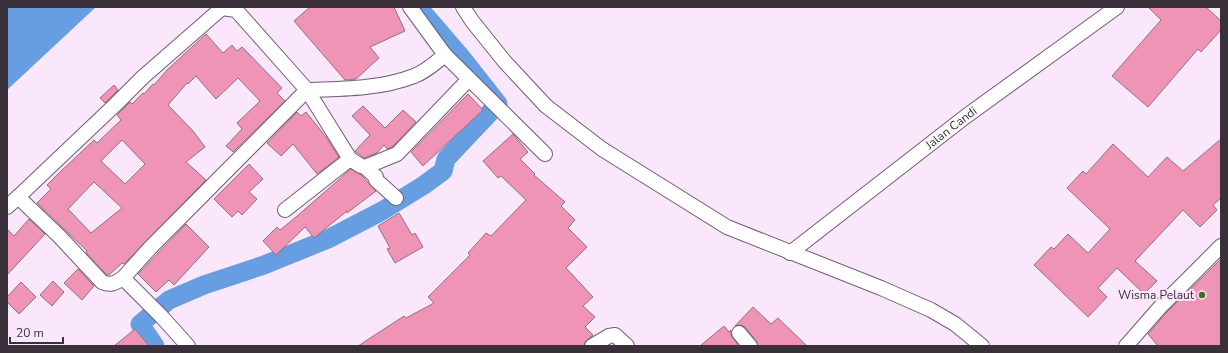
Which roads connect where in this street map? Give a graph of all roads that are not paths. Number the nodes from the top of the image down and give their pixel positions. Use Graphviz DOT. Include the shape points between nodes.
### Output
graph roads {
  1 [pos="410,7"];
  2 [pos="463,7"];
  3 [pos="1117,7"];
  4 [pos="445,55"];
  5 [pos="469,80"];
  6 [pos="307,90"];
  7 [pos="545,154"];
  8 [pos="350,159"];
  9 [pos="366,167"];
  10 [pos="18,197"];
  11 [pos="396,198"];
  12 [pos="7,207"];
  13 [pos="285,210"];
  14 [pos="1221,246"];
  15 [pos="790,253"];
  16 [pos="123,278"];
  17 [pos="739,333"];
  18 [pos="188,346"];
  19 [pos="592,346"];
  20 [pos="627,346"];
  21 [pos="750,346"];
  22 [pos="982,346"];
  23 [pos="1126,346"];
  1 -- 4 [label="street"];
  2 -- 15 [label="street" via="505,62 546,106 602,149 727,227"];
  3 -- 15 [label="street, Jalan Candi" via="964,117"];
  4 -- 5 [label="street"];
  4 -- 6 [label="street" via="416,76 396,82"];
  5 -- 7 [label="street"];
  5 -- 9 [label="street" via="397,154"];
  6 -- 8 [label="street"];
  6 -- 10 [label="street" via="236,10 222,8 142,77"];
  6 -- 16 [label="street"];
  8 -- 9 [label="street"];
  8 -- 13 [label="street"];
  9 -- 11 [label="street"];
  10 -- 12 [label="street"];
  10 -- 16 [label="street" via="102,282 114,284"];
  14 -- 23 [label="street" via="1161,306"];
  15 -- 22 [label="street" via="931,310 955,324"];
  16 -- 18 [label="street"];
  17 -- 21 [label="street"];
  19 -- 20 [label="street" via="609,336 615,336"];
}
